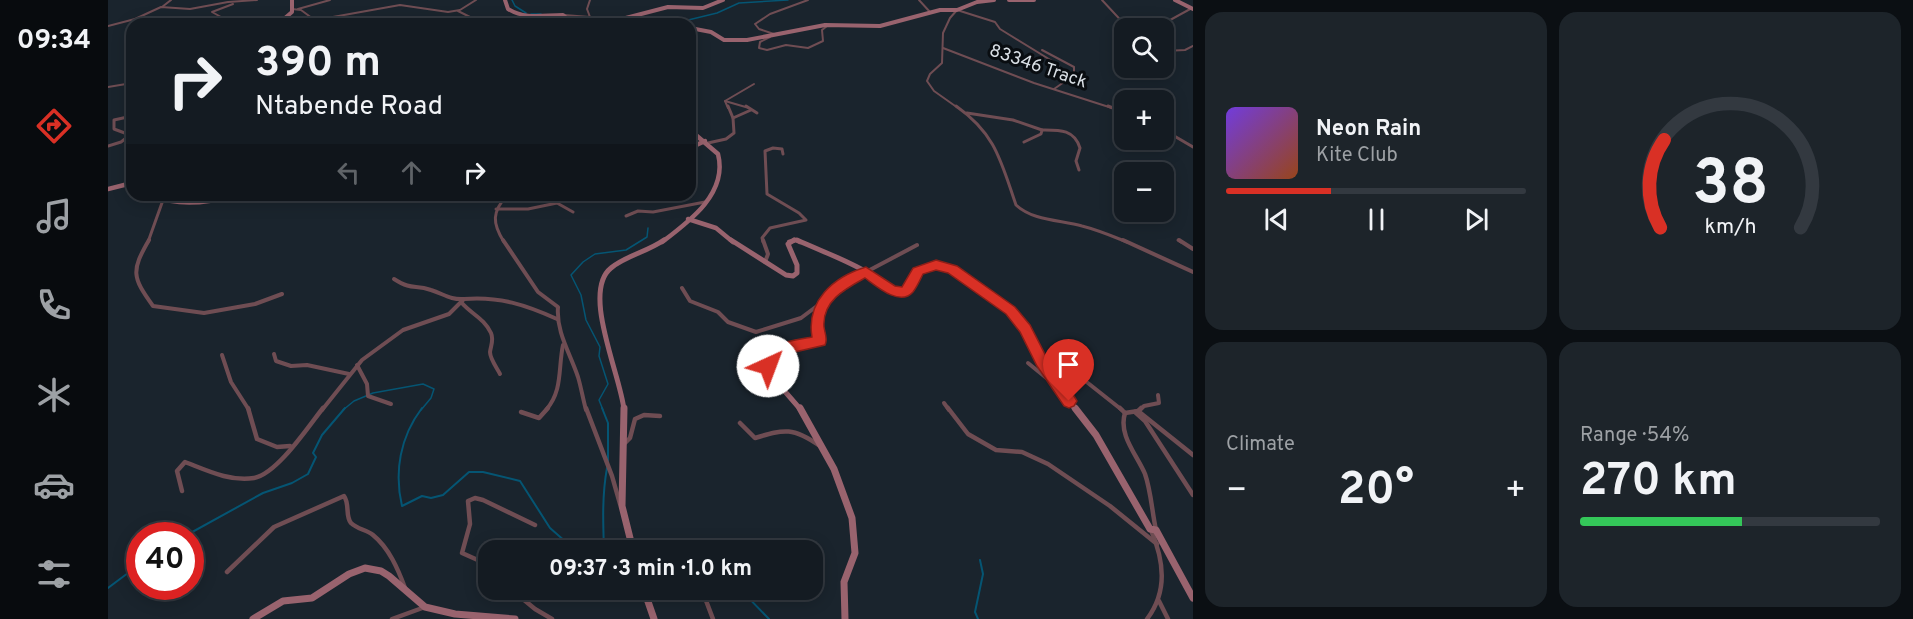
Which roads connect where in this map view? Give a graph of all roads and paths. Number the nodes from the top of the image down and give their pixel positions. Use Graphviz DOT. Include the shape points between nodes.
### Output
graph roads {
  1 [pos="171,0"];
  2 [pos="257,0"];
  3 [pos="292,0"];
  4 [pos="330,0"];
  5 [pos="476,0"];
  6 [pos="505,0"];
  7 [pos="590,0"];
  8 [pos="723,0"];
  9 [pos="808,0"];
  10 [pos="918,0"];
  11 [pos="975,0"];
  12 [pos="994,0"];
  13 [pos="1009,0"];
  14 [pos="1034,0"];
  15 [pos="1102,0"];
  16 [pos="1175,0"];
  17 [pos="242,1"];
  18 [pos="980,1"];
  19 [pos="161,7"];
  20 [pos="292,9"];
  21 [pos="298,9"];
  22 [pos="1192,9"];
  23 [pos="458,10"];
  24 [pos="957,10"];
  25 [pos="930,12"];
  26 [pos="563,15"];
  27 [pos="220,17"];
  28 [pos="139,18"];
  29 [pos="284,18"];
  30 [pos="313,18"];
  31 [pos="327,18"];
  32 [pos="492,18"];
  33 [pos="566,18"];
  34 [pos="627,18"];
  35 [pos="1119,18"];
  36 [pos="1174,18"];
  37 [pos="126,21"];
  38 [pos="830,25"];
  39 [pos="108,26"];
  40 [pos="696,29"];
  41 [pos="772,34"];
  42 [pos="1193,46"];
  43 [pos="942,48"];
  44 [pos="1042,50"];
  45 [pos="1174,51"];
  46 [pos="1067,80"];
  47 [pos="126,84"];
  48 [pos="754,84"];
  49 [pos="108,87"];
  50 [pos="1054,89"];
  51 [pos="725,102"];
  52 [pos="1114,108"];
  53 [pos="751,110"];
  54 [pos="757,113"];
  55 [pos="966,113"];
  56 [pos="126,117"];
  57 [pos="733,118"];
  58 [pos="1042,130"];
  59 [pos="126,134"];
  60 [pos="696,134"];
  61 [pos="1174,136"];
  62 [pos="126,138"];
  63 [pos="706,142"];
  64 [pos="1024,142"];
  65 [pos="108,146"];
  66 [pos="696,146"];
  67 [pos="1193,147"];
  68 [pos="783,154"];
  69 [pos="1079,170"];
  70 [pos="126,184"];
  71 [pos="108,189"];
  72 [pos="164,201"];
  73 [pos="179,201"];
  74 [pos="207,201"];
  75 [pos="500,201"];
  76 [pos="194,202"];
  77 [pos="705,202"];
  78 [pos="496,209"];
  79 [pos="573,212"];
  80 [pos="626,216"];
  81 [pos="688,219"];
  82 [pos="1178,240"];
  83 [pos="917,244"];
  84 [pos="1193,249"];
  85 [pos="764,263"];
  86 [pos="874,268"];
  87 [pos="866,272"];
  88 [pos="1193,272"];
  89 [pos="876,278"];
  90 [pos="394,279"];
  91 [pos="682,288"];
  92 [pos="282,294"];
  93 [pos="463,300"];
  94 [pos="825,300"];
  95 [pos="557,319"];
  96 [pos="564,344"];
  97 [pos="1076,349"];
  98 [pos="274,354"];
  99 [pos="222,355"];
  100 [pos="1028,363"];
  101 [pos="357,365"];
  102 [pos="350,374"];
  103 [pos="500,374"];
  104 [pos="1062,392"];
  105 [pos="1158,395"];
  106 [pos="944,403"];
  107 [pos="391,405"];
  108 [pos="1136,411"];
  109 [pos="521,412"];
  110 [pos="1125,413"];
  111 [pos="660,416"];
  112 [pos="740,423"];
  113 [pos="625,443"];
  114 [pos="291,446"];
  115 [pos="823,448"];
  116 [pos="1193,455"];
  117 [pos="182,491"];
  118 [pos="1193,495"];
  119 [pos="622,507"];
  120 [pos="535,525"];
  121 [pos="1153,530"];
  122 [pos="630,540"];
  123 [pos="1157,544"];
  124 [pos="478,560"];
  125 [pos="227,572"];
  126 [pos="405,589"];
  127 [pos="1193,597"];
  128 [pos="524,600"];
  129 [pos="647,600"];
  130 [pos="706,600"];
  131 [pos="1159,600"];
  132 [pos="425,607"];
  133 [pos="253,619"];
  134 [pos="392,619"];
  135 [pos="515,619"];
  136 [pos="552,619"];
  137 [pos="654,619"];
  138 [pos="713,619"];
  139 [pos="845,619"];
  140 [pos="1147,619"];
  141 [pos="1168,619"];
  1 -- 19 [label="street"];
  2 -- 17 [label="street"];
  3 -- 20 [label="street"];
  4 -- 21 [label="street"];
  5 -- 23 [label="street"];
  6 -- 26 [label="street" via="510,11 525,17"];
  7 -- 26 [label="street" via="590,17"];
  8 -- 34 [label="street" via="704,8 668,7"];
  9 -- 41 [label="street" via="755,24"];
  10 -- 25 [label="street"];
  11 -- 18 [label="street"];
  12 -- 18 [label="street"];
  13 -- 14 [label="street"];
  15 -- 35 [label="street"];
  16 -- 22 [label="street"];
  17 -- 19 [label="street" via="190,9"];
  17 -- 27 [label="street" via="212,12"];
  18 -- 24 [label="street"];
  19 -- 28 [label="street"];
  20 -- 21 [label="street"];
  20 -- 29 [label="street"];
  21 -- 30 [label="street"];
  22 -- 36 [label="street"];
  23 -- 31 [label="street" via="433,12 400,5"];
  23 -- 32 [label="street" via="470,17"];
  24 -- 25 [label="street"];
  24 -- 43 [label="street" via="947,21"];
  24 -- 46 [label="street" via="993,21 1000,30 1057,63"];
  25 -- 38 [label="street" via="880,26"];
  26 -- 33 [label="street"];
  37 -- 39 [label="street"];
  38 -- 41 [label="street"];
  38 -- 41 [label="street" via="823,28 822,41 809,48 759,48 760,42"];
  40 -- 41 [label="street" via="724,40"];
  42 -- 45 [label="street"];
  43 -- 50 [label="street, 83346 Track"];
  43 -- 55 [label="street" via="943,60 927,77 928,85"];
  44 -- 46 [label="street" via="1074,68 1074,74"];
  46 -- 50 [label="street"];
  47 -- 49 [label="street"];
  48 -- 51 [label="street"];
  50 -- 52 [label="street, 83346 Track"];
  51 -- 53 [label="street"];
  51 -- 57 [label="street"];
  53 -- 54 [label="street"];
  53 -- 57 [label="street"];
  55 -- 58 [label="street" via="1013,120"];
  55 -- 88 [label="street" via="996,147 1020,210 1091,229"];
  56 -- 59 [label="street" via="114,120 114,129"];
  57 -- 63 [label="street" via="732,135"];
  58 -- 64 [label="street"];
  58 -- 69 [label="street" via="1063,129 1075,137 1080,148 1076,161"];
  60 -- 63 [label="street"];
  61 -- 67 [label="street"];
  62 -- 65 [label="street"];
  63 -- 66 [label="street"];
  63 -- 77 [label="street" via="718,154 720,166 717,187"];
  68 -- 85 [label="street" via="778,148 765,151 767,194 806,220 779,223 764,233 762,242 768,254"];
  70 -- 71 [label="street"];
  72 -- 92 [label="street" via="134,271 137,286 153,306 204,313 260,303"];
  73 -- 76 [label="street"];
  74 -- 76 [label="street"];
  75 -- 78 [label="street"];
  77 -- 80 [label="street"];
  77 -- 81 [label="street"];
  78 -- 79 [label="street" via="528,209 556,203"];
  78 -- 95 [label="street" via="495,228 538,292 556,304"];
  81 -- 85 [label="street" via="716,228"];
  81 -- 113 [label="street" via="658,244 613,266 598,287 601,317 626,410"];
  82 -- 84 [label="street"];
  83 -- 86 [label="street"];
  85 -- 87 [label="street" via="780,273 796,275 797,266 788,244 796,240"];
  86 -- 87 [label="street"];
  86 -- 89 [label="street"];
  87 -- 89 [label="street"];
  87 -- 94 [label="street" via="833,290"];
  89 -- 104 [label="street" via="902,293 924,267 953,269 1015,315"];
  90 -- 93 [label="street" via="408,288 430,289 452,300"];
  91 -- 94 [label="street" via="690,301 756,332 801,318"];
  93 -- 95 [label="street" via="510,299"];
  93 -- 101 [label="street" via="447,315 397,333"];
  93 -- 103 [label="street" via="491,333 490,354"];
  94 -- 115 [label="street" via="817,324 820,341 785,347 772,354 767,364 774,379 807,417"];
  95 -- 96 [label="street"];
  96 -- 109 [label="street" via="554,401 539,418"];
  96 -- 119 [label="street"];
  97 -- 110 [label="street" via="1066,355 1071,367"];
  98 -- 102 [label="street" via="276,362 283,364"];
  99 -- 114 [label="street" via="231,382 252,416 257,439 277,447"];
  100 -- 104 [label="street"];
  101 -- 102 [label="street"];
  101 -- 107 [label="street" via="368,394"];
  102 -- 114 [label="street"];
  104 -- 121 [label="street" via="1096,435"];
  105 -- 108 [label="street" via="1159,403"];
  106 -- 123 [label="street" via="968,434 996,450 1022,452 1048,464"];
  108 -- 110 [label="street"];
  108 -- 116 [label="street"];
  108 -- 118 [label="street"];
  110 -- 121 [label="street" via="1128,443 1145,475"];
  111 -- 113 [label="street" via="635,419"];
  112 -- 115 [label="street" via="755,438 793,429"];
  113 -- 119 [label="street"];
  114 -- 117 [label="street" via="277,464 257,477 227,477 183,463 175,474"];
  115 -- 139 [label="street" via="840,482 853,524 856,551 844,582"];
  119 -- 122 [label="street"];
  120 -- 124 [label="street" via="483,500 468,501 470,524 462,553"];
  121 -- 123 [label="street"];
  121 -- 127 [label="street" via="1172,554"];
  123 -- 131 [label="street" via="1162,569"];
  125 -- 126 [label="street" via="274,527 344,496 352,524 373,535 396,563"];
  126 -- 132 [label="street"];
  126 -- 133 [label="street" via="381,571 365,568 312,598 283,601"];
  128 -- 136 [label="street"];
  129 -- 137 [label="street"];
  130 -- 138 [label="street"];
  131 -- 140 [label="street"];
  131 -- 141 [label="street"];
  132 -- 134 [label="street"];
  132 -- 135 [label="street"];
}
